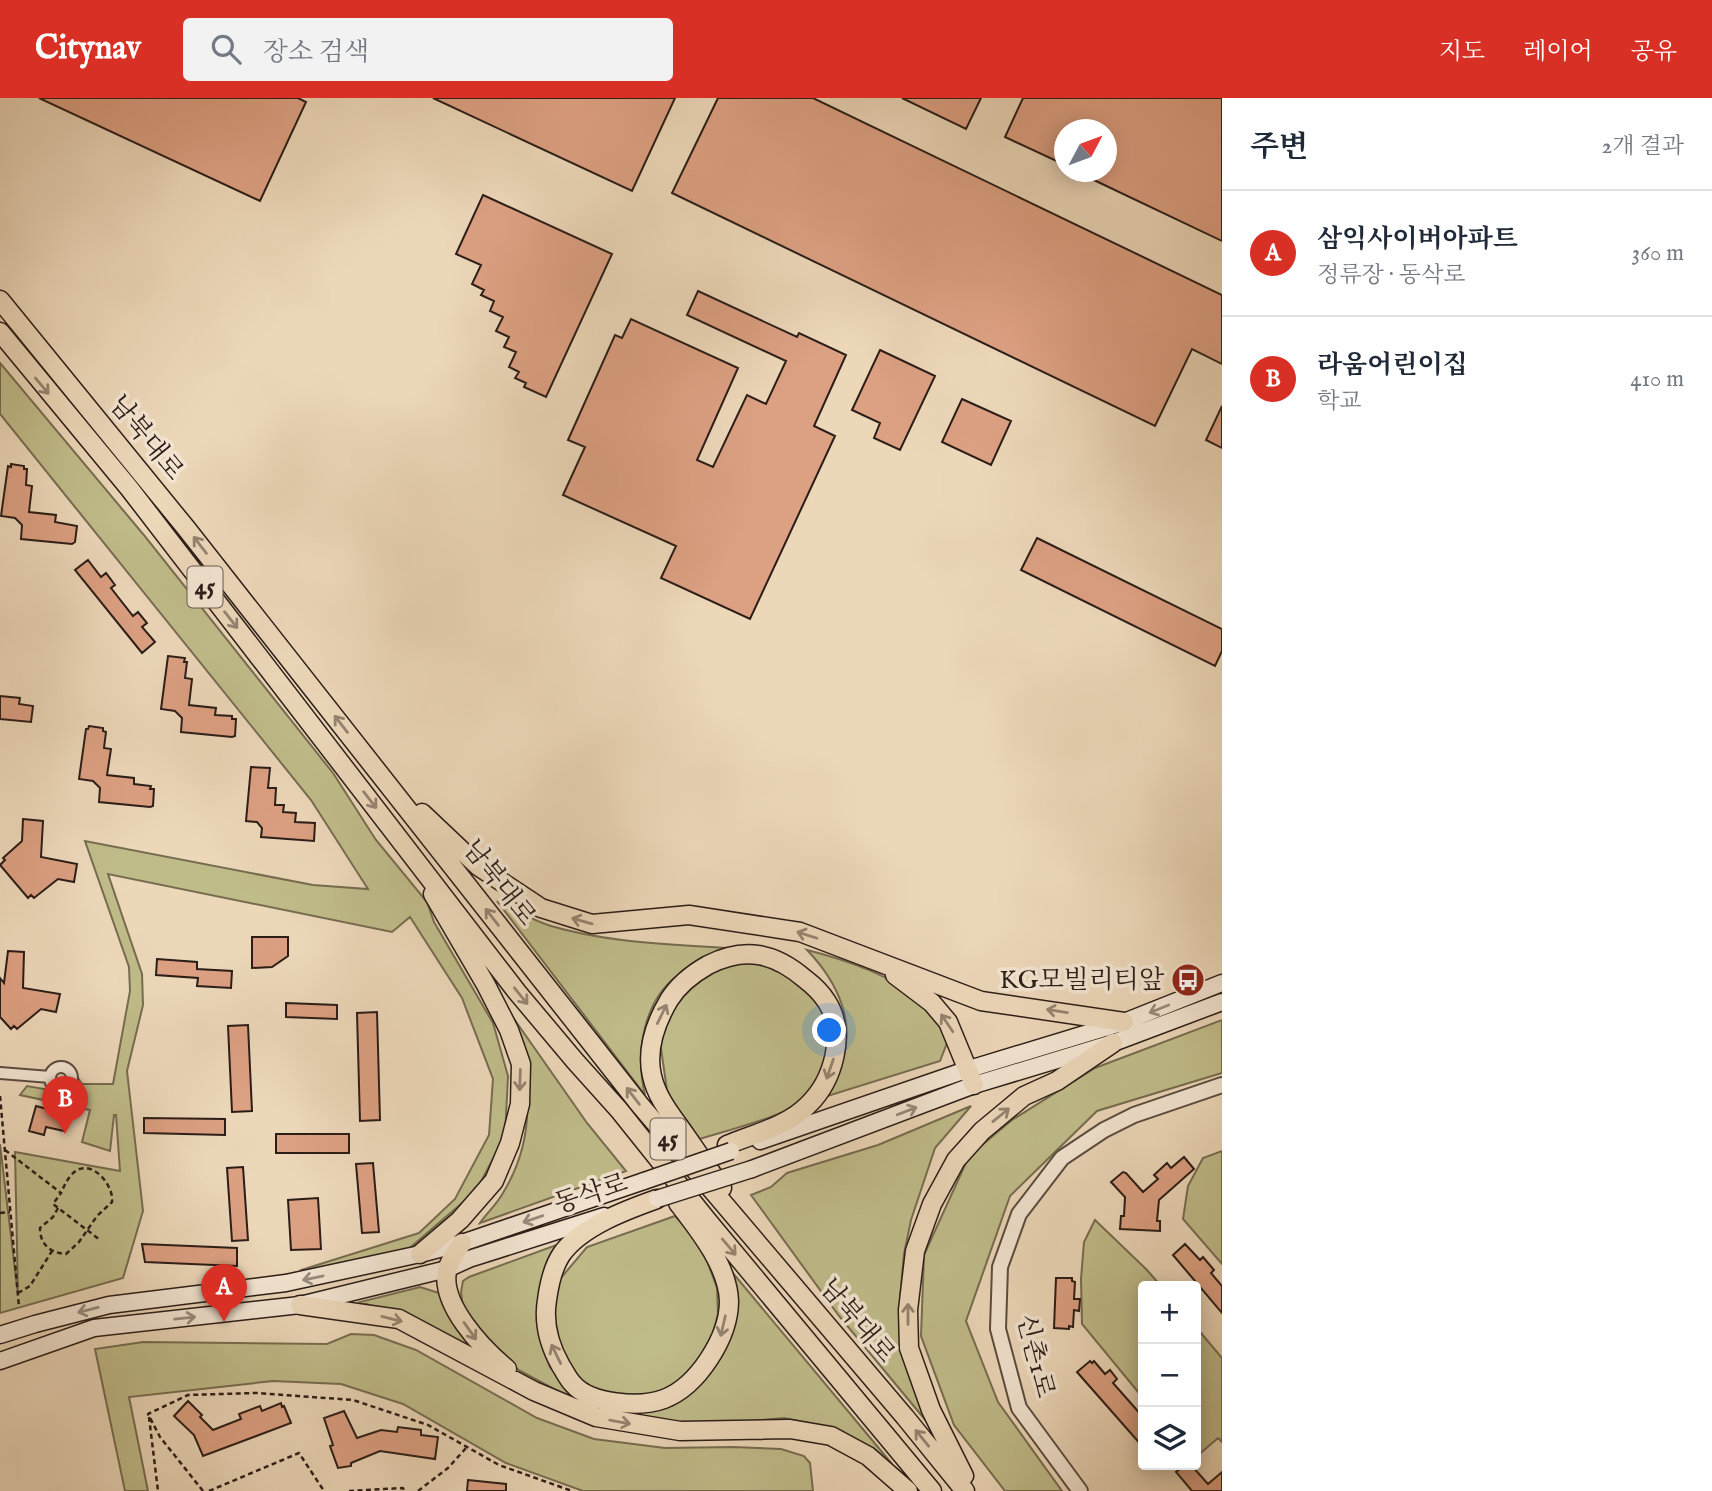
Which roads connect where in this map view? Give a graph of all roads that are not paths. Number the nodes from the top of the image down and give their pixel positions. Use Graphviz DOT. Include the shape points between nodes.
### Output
graph roads {
  1 [pos="0,300"];
  2 [pos="0,332"];
  3 [pos="383,777"];
  4 [pos="405,845"];
  5 [pos="871,959"];
  6 [pos="1222,983"];
  7 [pos="1222,1002"];
  8 [pos="1124,1022"];
  9 [pos="1113,1043"];
  10 [pos="575,1061"];
  11 [pos="0,1073"];
  12 [pos="50,1077"];
  13 [pos="970,1078"];
  14 [pos="1222,1085"];
  15 [pos="729,1148"];
  16 [pos="657,1199"];
  17 [pos="462,1242"];
  18 [pos="420,1254"];
  19 [pos="774,1263"];
  20 [pos="447,1269"];
  21 [pos="300,1305"];
  22 [pos="0,1335"];
  23 [pos="0,1361"];
  24 [pos="534,1391"];
  25 [pos="908,1491"];
  26 [pos="933,1491"];
  27 [pos="965,1491"];
  28 [pos="973,1491"];
  29 [pos="1080,1491"];
  3 -- 1 [label="highway, 남북대로 / 45, one-way"];
  2 -- 4 [label="highway, 남북대로 / 45, one-way" via="129,488"];
  5 -- 3 [label="highway, one-way" via="800,932 689,915 593,924 541,908 478,866"];
  19 -- 3 [label="highway, 남북대로 / 45, one-way" via="640,1105"];
  4 -- 10 [label="highway, 남북대로 / 45, one-way"];
  4 -- 18 [label="highway, one-way" via="486,985 521,1064 520,1104 494,1181 460,1220"];
  8 -- 5 [label="highway, one-way" via="981,1001"];
  13 -- 5 [label="highway, one-way" via="948,1022 932,1003"];
  6 -- 8 [label="main road, 동삭로, one-way"];
  7 -- 9 [label="main road, 동삭로"];
  8 -- 13 [label="main road, 동삭로"];
  9 -- 13 [label="main road, 동삭로"];
  28 -- 9 [label="highway, one-way" via="931,1410 909,1348 915,1251 932,1203 956,1160 982,1131 1024,1096 1057,1081"];
  10 -- 16 [label="highway, one-way" via="700,1231 719,1264 729,1301 722,1335 691,1381 664,1398 614,1403 574,1386 552,1351 544,1318 549,1280 562,1254 580,1237 622,1211"];
  10 -- 26 [label="highway, 남북대로 / 45, one-way"];
  11 -- 12 [label="street"];
  13 -- 15 [label="main road, 동삭로"];
  16 -- 13 [label="main road, 동삭로, one-way, bridge" via="752,1169"];
  14 -- 29 [label="street, 신촌1로" via="1134,1115 1094,1137 1062,1158 1018,1214 1000,1268 998,1329 1019,1408"];
  15 -- 17 [label="main road, 동삭로, one-way, bridge"];
  19 -- 15 [label="highway, one-way" via="662,1102 651,1075 651,1041 675,990 718,960 746,953 787,964 811,984 828,1003 836,1048 834,1064 808,1106"];
  16 -- 20 [label="main road, 동삭로"];
  17 -- 18 [label="main road, 동삭로"];
  17 -- 20 [label="highway"];
  18 -- 22 [label="main road, 동삭로, one-way" via="286,1283 108,1305"];
  27 -- 19 [label="highway, 남북대로 / 45, one-way"];
  20 -- 21 [label="main road, 동삭로"];
  20 -- 24 [label="highway, one-way" via="449,1295 469,1333"];
  23 -- 21 [label="main road, 동삭로, one-way" via="94,1328"];
  21 -- 24 [label="highway, one-way" via="399,1319"];
  24 -- 25 [label="highway, one-way" via="596,1417 680,1431 790,1429 831,1436 868,1456"];
}
